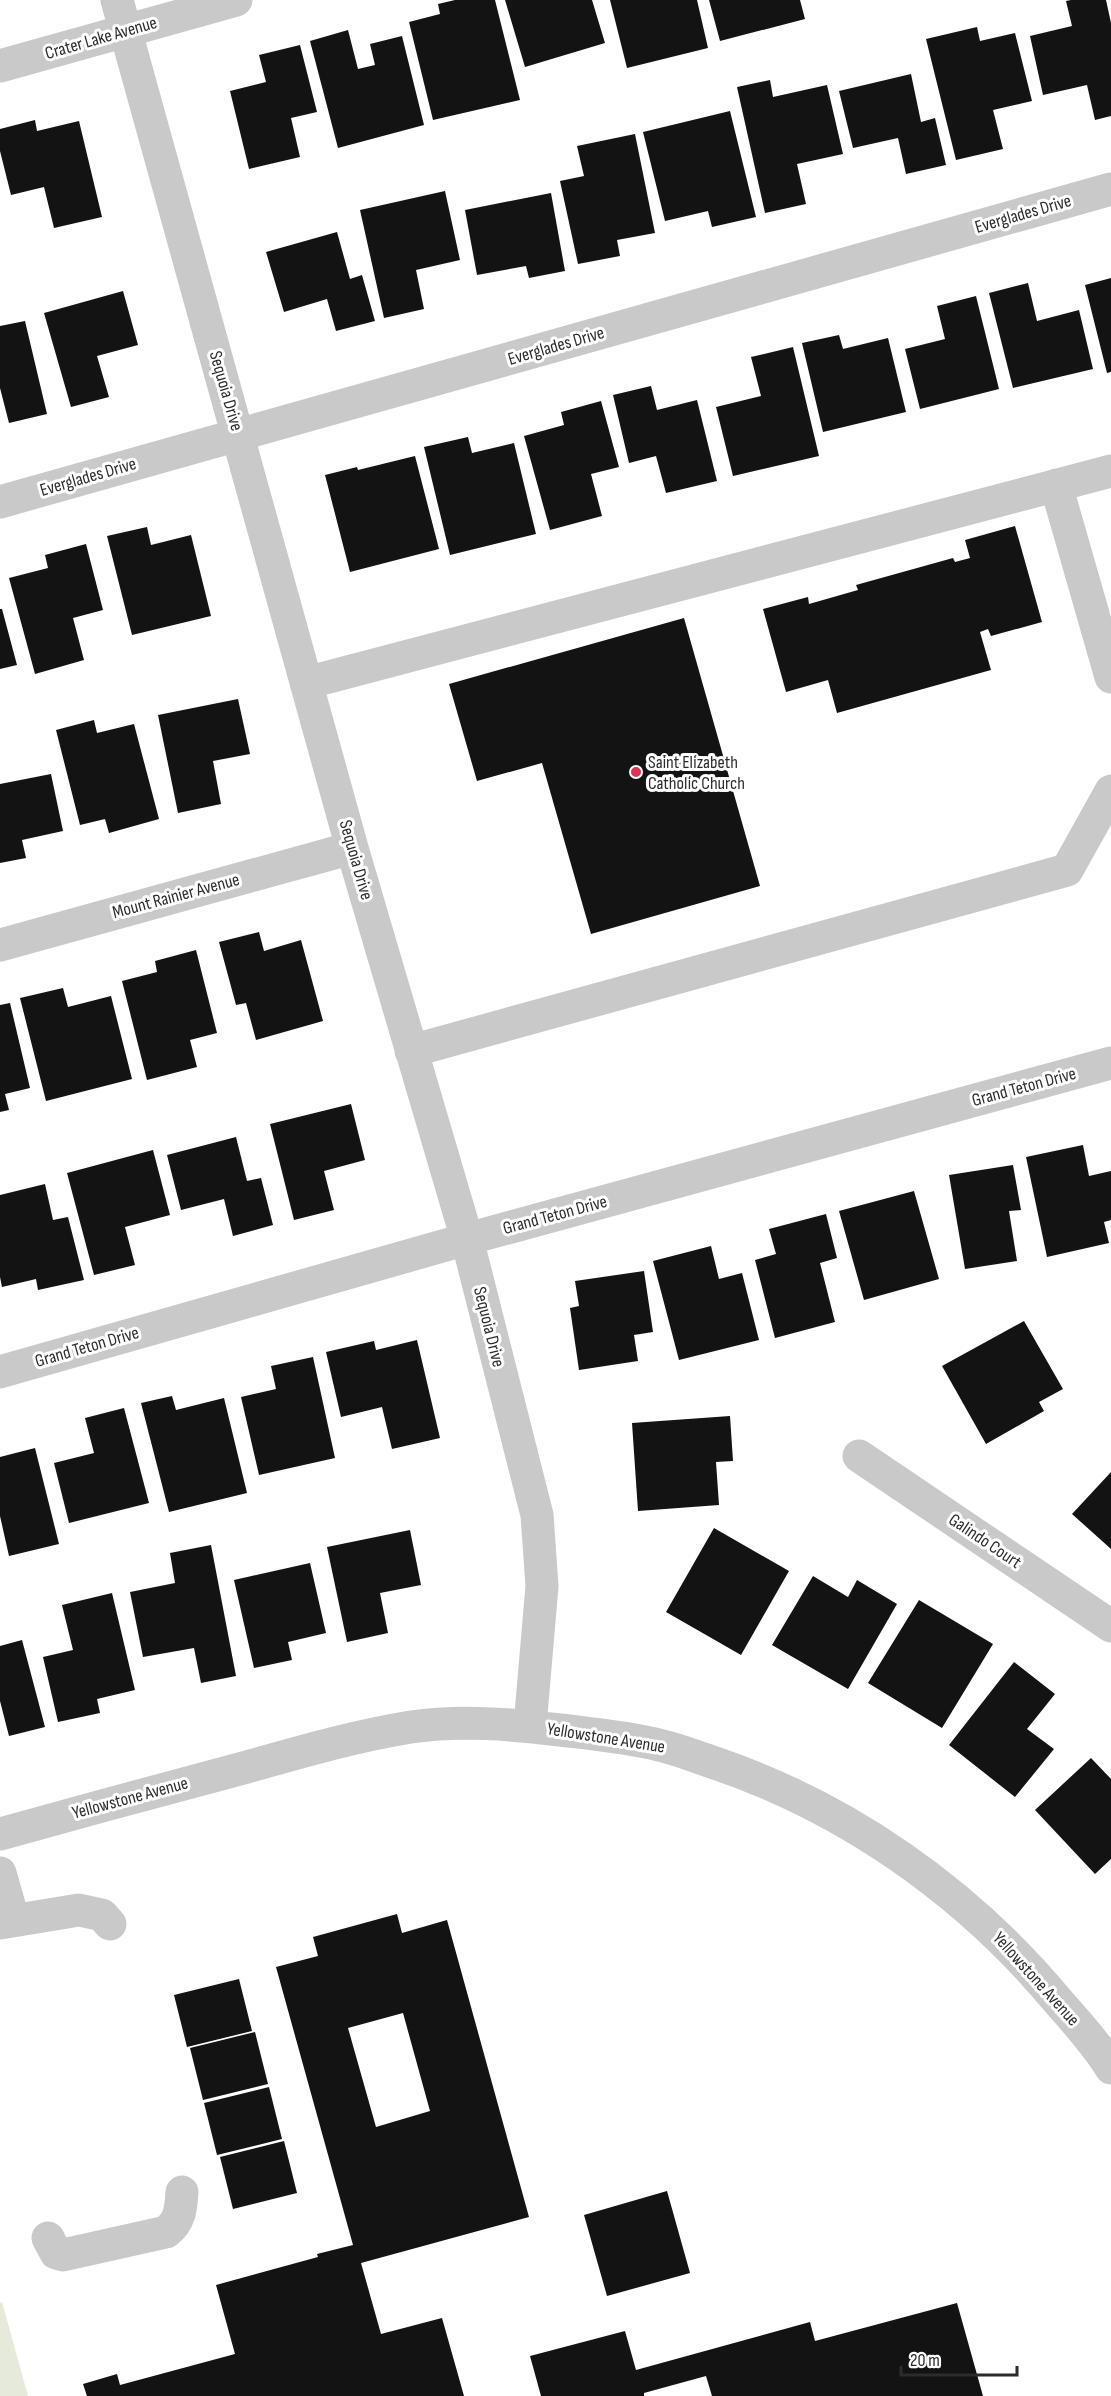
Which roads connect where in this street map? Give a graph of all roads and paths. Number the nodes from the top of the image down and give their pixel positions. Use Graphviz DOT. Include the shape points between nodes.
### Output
graph roads {
  1 [pos="117,0"];
  2 [pos="236,0"];
  3 [pos="125,31"];
  4 [pos="0,66"];
  5 [pos="1111,189"];
  6 [pos="238,435"];
  7 [pos="1111,471"];
  8 [pos="1056,485"];
  9 [pos="0,502"];
  10 [pos="1111,677"];
  11 [pos="306,683"];
  12 [pos="1111,791"];
  13 [pos="352,848"];
  14 [pos="0,945"];
  15 [pos="411,1051"];
  16 [pos="1111,1063"];
  17 [pos="467,1239"];
  18 [pos="0,1372"];
  19 [pos="859,1456"];
  20 [pos="1111,1626"];
  21 [pos="530,1726"];
  22 [pos="0,1834"];
  23 [pos="0,1873"];
  24 [pos="7,1921"];
  25 [pos="110,1924"];
  26 [pos="1111,2068"];
  27 [pos="182,2192"];
  28 [pos="48,2238"];
  1 -- 3 [label="street, Sequoia Drive"];
  2 -- 3 [label="street, Crater Lake Avenue"];
  3 -- 4 [label="street, Crater Lake Avenue"];
  3 -- 6 [label="street, Sequoia Drive"];
  5 -- 6 [label="street, Everglades Drive"];
  6 -- 9 [label="street, Everglades Drive"];
  6 -- 11 [label="street, Sequoia Drive"];
  7 -- 8 [label="street"];
  8 -- 10 [label="street"];
  8 -- 11 [label="street"];
  11 -- 13 [label="street, Sequoia Drive"];
  12 -- 15 [label="street" via="1067,870"];
  13 -- 14 [label="street, Mount Rainier Avenue"];
  13 -- 15 [label="street, Sequoia Drive"];
  15 -- 17 [label="street, Sequoia Drive"];
  16 -- 17 [label="street, Grand Teton Drive"];
  17 -- 18 [label="street, Grand Teton Drive"];
  17 -- 21 [label="street, Sequoia Drive" via="537,1515 542,1586"];
  19 -- 20 [label="street, Galindo Court"];
  21 -- 22 [label="street, Yellowstone Avenue" via="466,1723 401,1729 347,1740"];
  21 -- 26 [label="street, Yellowstone Avenue" via="630,1738 663,1746 746,1774 819,1806 894,1852 1000,1937 1043,1982"];
  23 -- 24 [label="street"];
  24 -- 25 [label="street" via="79,1910 102,1916"];
  27 -- 28 [label="street" via="175,2225 166,2232 63,2255 56,2253"];
}
